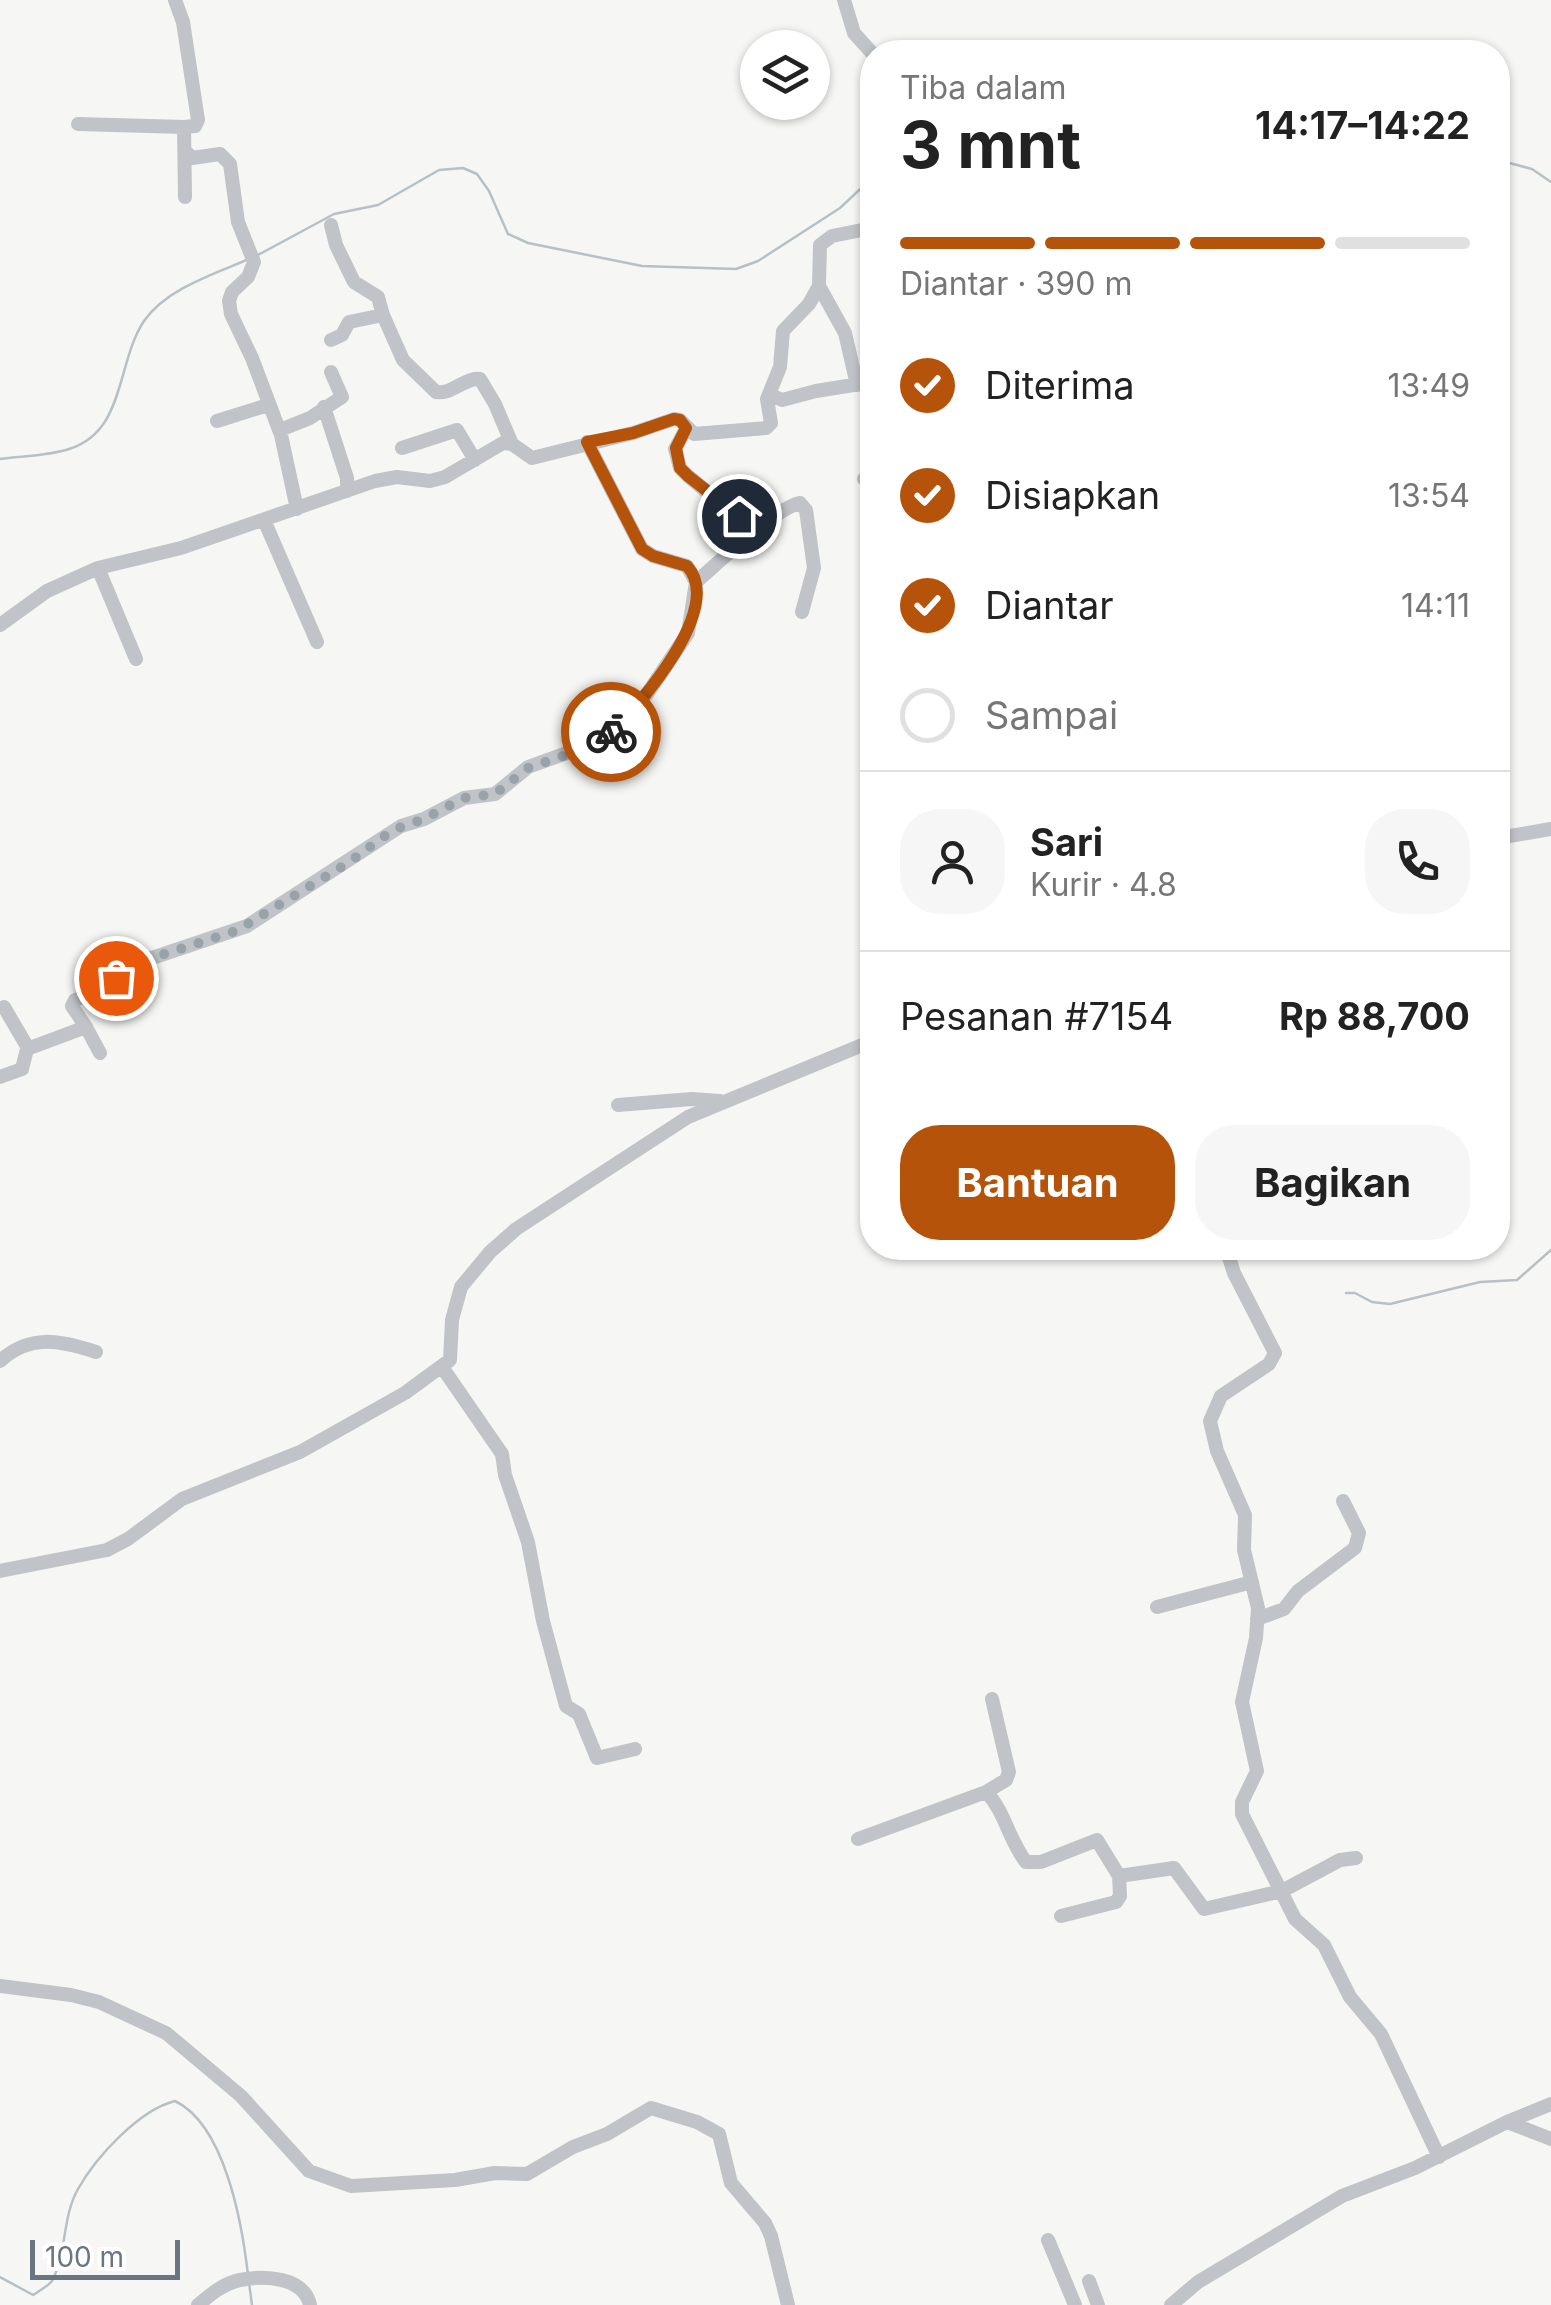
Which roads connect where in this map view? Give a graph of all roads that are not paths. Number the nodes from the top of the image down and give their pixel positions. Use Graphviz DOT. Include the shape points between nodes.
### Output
graph roads {
  1 [pos="175,0"];
  2 [pos="844,0"];
  3 [pos="861,40"];
  4 [pos="78,124"];
  5 [pos="184,127"];
  6 [pos="186,152"];
  7 [pos="185,197"];
  8 [pos="331,225"];
  9 [pos="860,231"];
  10 [pos="819,286"];
  11 [pos="383,315"];
  12 [pos="331,340"];
  13 [pos="860,371"];
  14 [pos="331,372"];
  15 [pos="860,385"];
  16 [pos="768,394"];
  17 [pos="268,405"];
  18 [pos="324,406"];
  19 [pos="217,421"];
  20 [pos="686,428"];
  21 [pos="280,430"];
  22 [pos="587,442"];
  23 [pos="512,444"];
  24 [pos="402,448"];
  25 [pos="476,460"];
  26 [pos="347,491"];
  27 [pos="297,509"];
  28 [pos="264,520"];
  29 [pos="756,532"];
  30 [pos="98,568"];
  31 [pos="696,582"];
  32 [pos="802,612"];
  33 [pos="0,625"];
  34 [pos="316,642"];
  35 [pos="136,659"];
  36 [pos="1551,829"];
  37 [pos="1510,836"];
  38 [pos="4,1006"];
  39 [pos="86,1027"];
  40 [pos="860,1045"];
  41 [pos="28,1048"];
  42 [pos="100,1053"];
  43 [pos="0,1077"];
  44 [pos="720,1102"];
  45 [pos="618,1105"];
  46 [pos="1230,1260"];
  47 [pos="96,1352"];
  48 [pos="0,1362"];
  49 [pos="442,1368"];
  50 [pos="1343,1501"];
  51 [pos="0,1570"];
  52 [pos="1252,1582"];
  53 [pos="1157,1607"];
  54 [pos="1257,1620"];
  55 [pos="992,1699"];
  56 [pos="635,1749"];
  57 [pos="986,1792"];
  58 [pos="858,1839"];
  59 [pos="1356,1858"];
  60 [pos="1118,1876"];
  61 [pos="1282,1891"];
  62 [pos="1061,1916"];
  63 [pos="0,1986"];
  64 [pos="1551,2104"];
  65 [pos="1506,2122"];
  66 [pos="1551,2139"];
  67 [pos="1438,2157"];
  68 [pos="1048,2240"];
  69 [pos="1089,2281"];
  70 [pos="198,2305"];
  71 [pos="310,2305"];
  72 [pos="788,2305"];
  73 [pos="1075,2305"];
  74 [pos="1098,2305"];
  75 [pos="1171,2305"];
  1 -- 5 [label="street" via="198,120"];
  2 -- 3 [label="street"];
  4 -- 5 [label="street"];
  5 -- 6 [label="street"];
  6 -- 7 [label="street"];
  6 -- 17 [label="street" via="192,158 220,154 230,164 238,222 254,262 232,292 231,314"];
  8 -- 11 [label="street" via="354,282 374,293"];
  9 -- 10 [label="street" via="823,240"];
  10 -- 13 [label="street"];
  10 -- 16 [label="street" via="786,326"];
  11 -- 12 [label="street" via="349,322"];
  11 -- 23 [label="street" via="403,360 436,392 480,379"];
  14 -- 18 [label="street" via="342,396"];
  15 -- 16 [label="street" via="782,400"];
  16 -- 20 [label="street" via="766,428 700,435"];
  17 -- 19 [label="street"];
  17 -- 21 [label="street"];
  18 -- 21 [label="street"];
  18 -- 26 [label="street"];
  20 -- 22 [label="street" via="674,419"];
  20 -- 29 [label="street" via="676,448 680,468"];
  21 -- 27 [label="street"];
  22 -- 23 [label="street" via="532,458"];
  22 -- 31 [label="street" via="636,542 653,556 687,566"];
  23 -- 25 [label="street"];
  24 -- 25 [label="street" via="457,430"];
  25 -- 26 [label="street" via="430,481 397,476"];
  26 -- 27 [label="street"];
  27 -- 28 [label="street"];
  28 -- 30 [label="street"];
  28 -- 34 [label="street"];
  29 -- 31 [label="street"];
  29 -- 32 [label="street" via="792,504 805,507 814,568"];
  30 -- 33 [label="street" via="47,591"];
  30 -- 35 [label="street"];
  31 -- 39 [label="street" via="688,633 647,694 600,740 528,768 495,794 464,798 401,826 246,926 149,959 75,1000 72,1006"];
  36 -- 37 [label="street"];
  38 -- 41 [label="street"];
  39 -- 41 [label="street"];
  39 -- 42 [label="street"];
  40 -- 44 [label="street"];
  41 -- 43 [label="street" via="22,1070"];
  44 -- 45 [label="street"];
  44 -- 49 [label="street" via="638,1146 490,1252 461,1287 452,1356"];
  46 -- 52 [label="street" via="1275,1354 1220,1396 1210,1421 1245,1515"];
  47 -- 48 [label="street" via="33,1342"];
  49 -- 51 [label="street" via="300,1452 182,1499 107,1550"];
  49 -- 56 [label="street" via="502,1454 566,1706 579,1714 597,1758"];
  50 -- 54 [label="street" via="1359,1533 1355,1548 1284,1609"];
  52 -- 53 [label="street"];
  52 -- 54 [label="street"];
  54 -- 61 [label="street" via="1242,1702 1257,1771 1241,1807"];
  55 -- 57 [label="street" via="1009,1772"];
  57 -- 58 [label="street"];
  57 -- 60 [label="street" via="1026,1862 1094,1840"];
  59 -- 61 [label="street"];
  60 -- 61 [label="street" via="1174,1868 1204,1908"];
  60 -- 62 [label="street" via="1116,1902"];
  61 -- 67 [label="street" via="1295,1919 1324,1946 1350,1997 1381,2034"];
  63 -- 72 [label="street" via="99,2002 166,2033 223,2079 310,2172 351,2186 526,2174 651,2108 697,2122 719,2134 731,2184 768,2229"];
  64 -- 65 [label="street"];
  65 -- 66 [label="street"];
  65 -- 67 [label="street"];
  67 -- 75 [label="street" via="1342,2196"];
  68 -- 73 [label="street"];
  69 -- 74 [label="street"];
  70 -- 71 [label="street" via="239,2280 255,2279 297,2285"];
}
